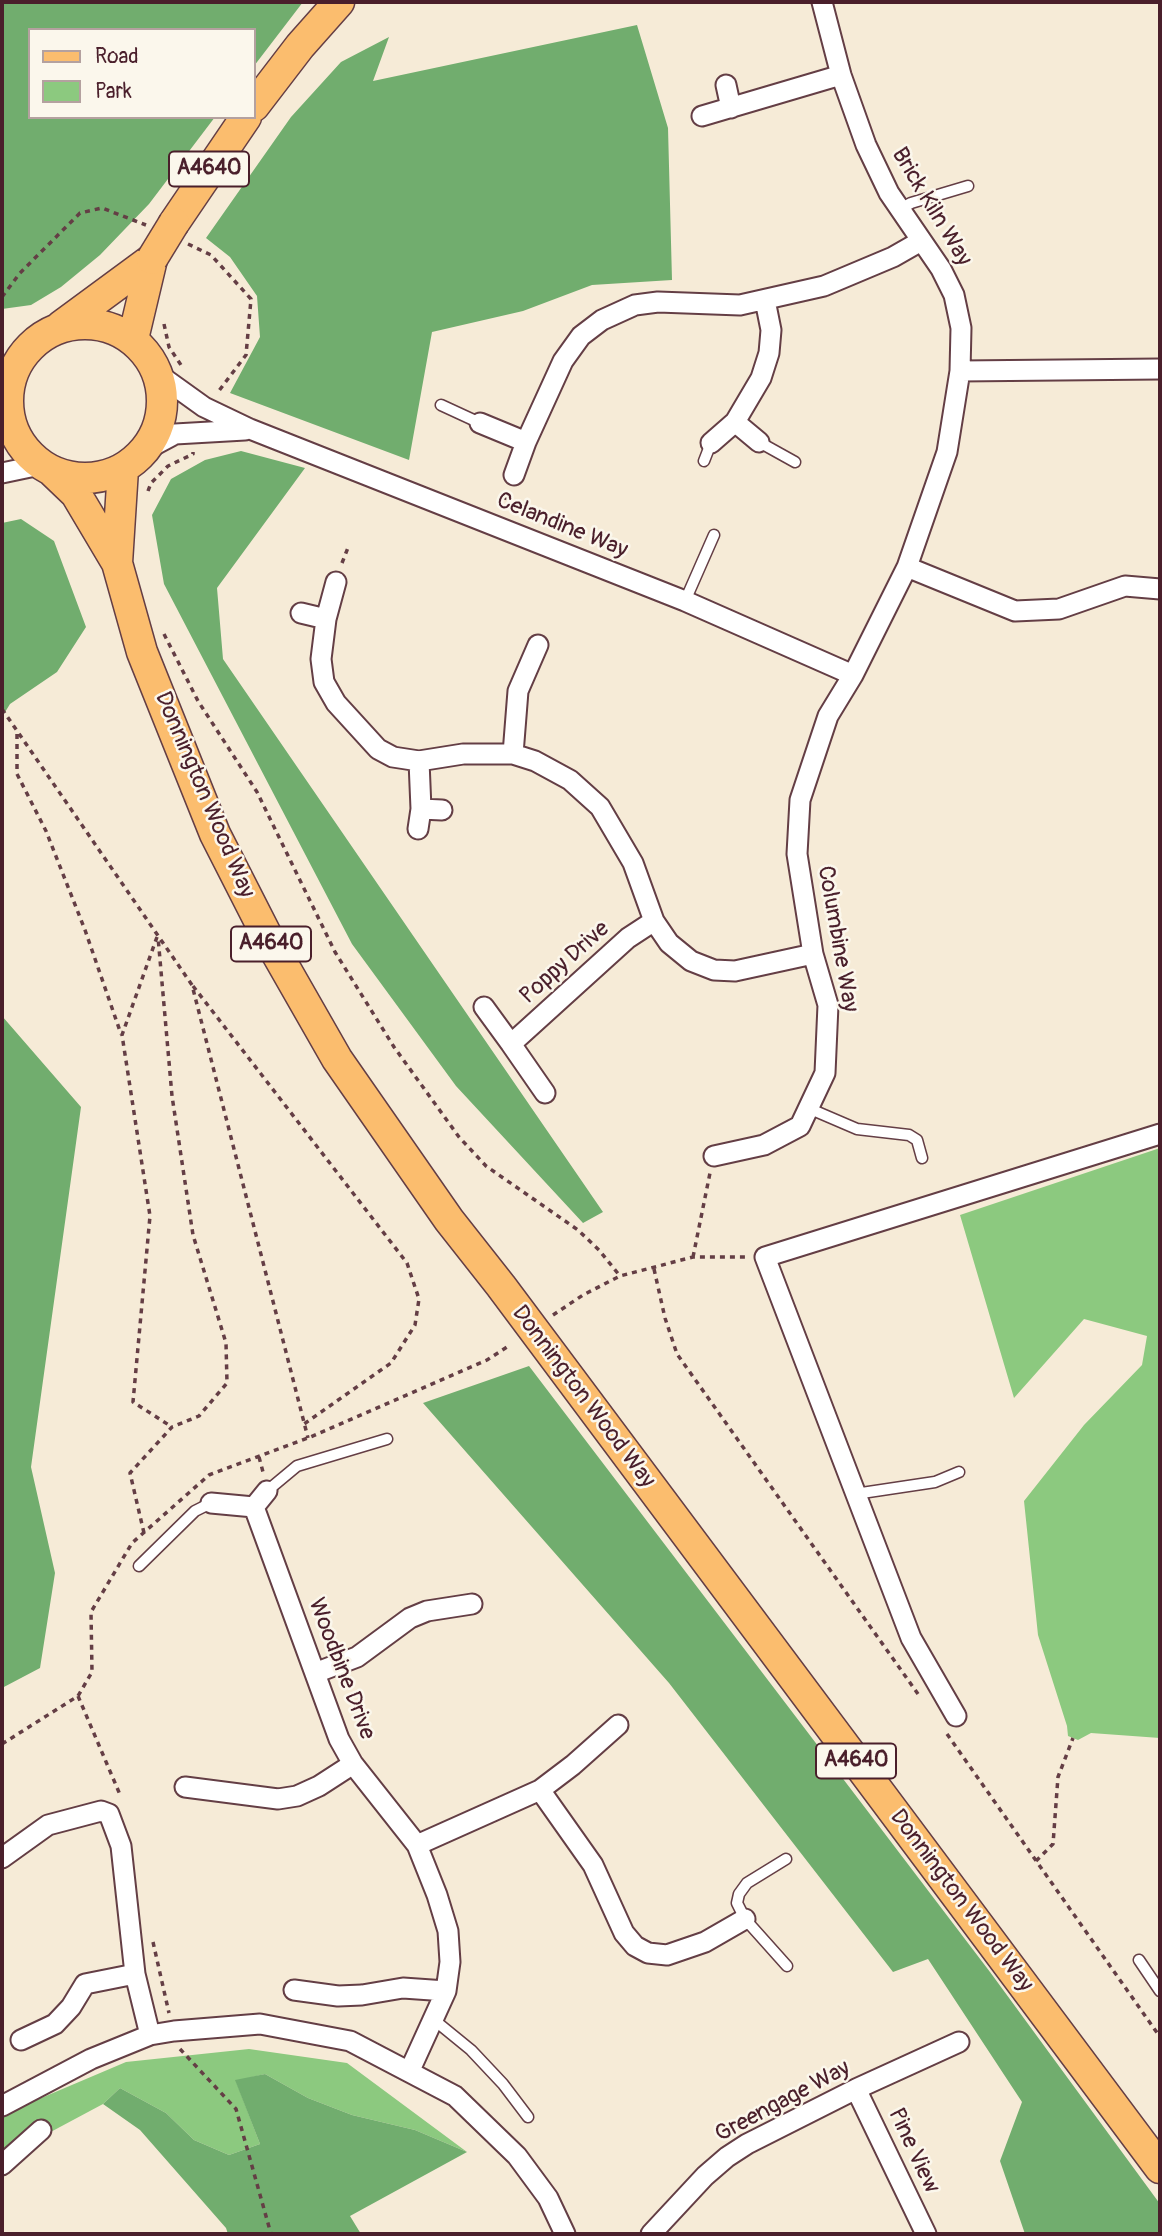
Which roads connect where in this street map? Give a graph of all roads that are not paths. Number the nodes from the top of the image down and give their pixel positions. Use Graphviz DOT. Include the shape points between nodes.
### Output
graph roads {
  1 [pos="339,2"];
  2 [pos="822,2"];
  3 [pos="841,75"];
  4 [pos="726,85"];
  5 [pos="256,103"];
  6 [pos="731,108"];
  7 [pos="702,116"];
  8 [pos="245,119"];
  9 [pos="968,187"];
  10 [pos="900,209"];
  11 [pos="921,241"];
  12 [pos="152,259"];
  13 [pos="765,300"];
  14 [pos="61,327"];
  15 [pos="133,339"];
  16 [pos="1160,369"];
  17 [pos="960,371"];
  18 [pos="172,372"];
  19 [pos="441,405"];
  20 [pos="4,407"];
  21 [pos="735,422"];
  22 [pos="480,423"];
  23 [pos="250,429"];
  24 [pos="526,442"];
  25 [pos="760,442"];
  26 [pos="707,452"];
  27 [pos="134,460"];
  28 [pos="795,462"];
  29 [pos="47,468"];
  30 [pos="2,474"];
  31 [pos="514,475"];
  32 [pos="714,535"];
  33 [pos="117,563"];
  34 [pos="907,567"];
  35 [pos="336,582"];
  36 [pos="1160,589"];
  37 [pos="685,601"];
  38 [pos="301,613"];
  39 [pos="326,619"];
  40 [pos="538,645"];
  41 [pos="853,675"];
  42 [pos="513,754"];
  43 [pos="419,761"];
  44 [pos="421,809"];
  45 [pos="442,810"];
  46 [pos="418,829"];
  47 [pos="654,921"];
  48 [pos="813,954"];
  49 [pos="484,1007"];
  50 [pos="511,1044"];
  51 [pos="545,1093"];
  52 [pos="808,1108"];
  53 [pos="1160,1135"];
  54 [pos="714,1156"];
  55 [pos="922,1158"];
  56 [pos="387,1439"];
  57 [pos="959,1472"];
  58 [pos="267,1491"];
  59 [pos="855,1494"];
  60 [pos="211,1503"];
  61 [pos="254,1507"];
  62 [pos="139,1566"];
  63 [pos="472,1604"];
  64 [pos="315,1673"];
  65 [pos="618,1725"];
  66 [pos="951,1725"];
  67 [pos="353,1765"];
  68 [pos="185,1787"];
  69 [pos="540,1790"];
  70 [pos="417,1845"];
  71 [pos="2,1858"];
  72 [pos="786,1859"];
  73 [pos="745,1919"];
  74 [pos="1139,1960"];
  75 [pos="787,1966"];
  76 [pos="135,1974"];
  77 [pos="294,1990"];
  78 [pos="446,1991"];
  79 [pos="1160,1991"];
  80 [pos="433,2019"];
  81 [pos="150,2035"];
  82 [pos="21,2040"];
  83 [pos="959,2042"];
  84 [pos="410,2070"];
  85 [pos="856,2089"];
  86 [pos="2,2106"];
  87 [pos="528,2117"];
  88 [pos="41,2130"];
  89 [pos="2,2165"];
  90 [pos="1160,2168"];
  91 [pos="565,2234"];
  92 [pos="651,2234"];
  93 [pos="926,2234"];
  1 -- 5 [label="main road"];
  2 -- 3 [label="street, Brick Kiln Way"];
  3 -- 6 [label="street"];
  3 -- 10 [label="street, Brick Kiln Way" via="866,145"];
  4 -- 6 [label="street"];
  6 -- 7 [label="street"];
  8 -- 12 [label="main road, A4640, bridge"];
  9 -- 10 [label="lane"];
  10 -- 11 [label="street, Brick Kiln Way"];
  11 -- 13 [label="street" via="824,286"];
  11 -- 17 [label="street, Brick Kiln Way" via="954,295 961,328"];
  12 -- 14 [label="main road, A4640"];
  12 -- 15 [label="main road, A4640"];
  13 -- 21 [label="street" via="771,330 769,353 761,378"];
  13 -- 24 [label="street" via="740,305 658,302 635,305 602,320 581,336 563,361"];
  14 -- 15 [label="main road, A4640" via="86,323 111,327"];
  14 -- 20 [label="main road, A4640" via="28,347 16,363"];
  15 -- 18 [label="main road, A4640"];
  16 -- 17 [label="street"];
  17 -- 34 [label="street, Brick Kiln Way" via="947,452"];
  18 -- 23 [label="street, Celandine Way" via="204,407"];
  18 -- 27 [label="main road, A4640" via="159,427"];
  19 -- 22 [label="lane"];
  20 -- 29 [label="main road, A4640" via="22,447"];
  21 -- 25 [label="street"];
  21 -- 26 [label="street"];
  22 -- 24 [label="street"];
  23 -- 27 [label="street, Celandine Way" via="174,435"];
  23 -- 37 [label="street, Celandine Way"];
  24 -- 31 [label="street"];
  25 -- 28 [label="lane"];
  27 -- 29 [label="main road" via="100,477 76,478"];
  27 -- 33 [label="main road, Donnington Wood Way / A4640"];
  29 -- 30 [label="street"];
  29 -- 33 [label="main road, Donnington Wood Way / A4640" via="76,494"];
  32 -- 37 [label="lane"];
  33 -- 90 [label="main road, Donnington Wood Way / A4640" via="142,652 215,834 337,1059 449,1220"];
  34 -- 36 [label="street" via="1015,611 1059,608 1125,586"];
  34 -- 41 [label="street, Brick Kiln Way"];
  35 -- 39 [label="street"];
  37 -- 41 [label="street, Celandine Way"];
  38 -- 39 [label="street"];
  39 -- 43 [label="street" via="321,659 324,682 336,703 377,749"];
  40 -- 42 [label="street" via="518,691"];
  41 -- 48 [label="street, Columbine Way" via="828,716 800,800 797,854"];
  42 -- 43 [label="street" via="463,754"];
  42 -- 47 [label="street" via="570,780 600,807 633,863"];
  43 -- 44 [label="street"];
  44 -- 45 [label="street"];
  44 -- 46 [label="street"];
  47 -- 48 [label="street" via="691,961 714,970 735,971"];
  47 -- 50 [label="street, Poppy Drive" via="617,946"];
  48 -- 52 [label="street, Columbine Way" via="828,1005 825,1073"];
  49 -- 50 [label="street"];
  50 -- 51 [label="street"];
  52 -- 54 [label="street, Columbine Way" via="800,1126 764,1145"];
  52 -- 55 [label="lane" via="857,1129 909,1135 917,1140"];
  53 -- 59 [label="street" via="765,1257"];
  56 -- 58 [label="lane" via="297,1466"];
  57 -- 59 [label="lane" via="935,1482"];
  58 -- 61 [label="street"];
  59 -- 66 [label="street" via="911,1638"];
  60 -- 61 [label="street"];
  60 -- 62 [label="lane" via="195,1511"];
  61 -- 64 [label="street, Woodbine Drive"];
  63 -- 64 [label="street" via="410,1618 357,1657"];
  64 -- 67 [label="street, Woodbine Drive"];
  65 -- 69 [label="street"];
  67 -- 68 [label="street" via="297,1796 278,1799"];
  67 -- 70 [label="street, Woodbine Drive"];
  69 -- 70 [label="street"];
  69 -- 73 [label="street" via="593,1865 624,1933 635,1946 667,1955 695,1946"];
  70 -- 78 [label="street, Woodbine Drive" via="448,1931"];
  71 -- 76 [label="street" via="48,1825 101,1811 109,1814 121,1846"];
  72 -- 73 [label="lane" via="747,1883 739,1894 737,1903"];
  73 -- 75 [label="lane"];
  74 -- 79 [label="lane"];
  76 -- 81 [label="street"];
  76 -- 82 [label="street" via="85,1984 55,2024"];
  77 -- 78 [label="street" via="338,1996 403,1988"];
  78 -- 80 [label="street, Woodbine Drive"];
  80 -- 84 [label="street, Woodbine Drive"];
  80 -- 87 [label="lane" via="471,2050"];
  81 -- 84 [label="street" via="260,2024 350,2041"];
  81 -- 86 [label="street" via="91,2059"];
  83 -- 85 [label="street, Greengage Way"];
  84 -- 91 [label="street" via="455,2096 517,2156 548,2198"];
  85 -- 92 [label="street, Greengage Way" via="727,2157"];
  85 -- 93 [label="street, Pine View"];
  88 -- 89 [label="street"];
}
